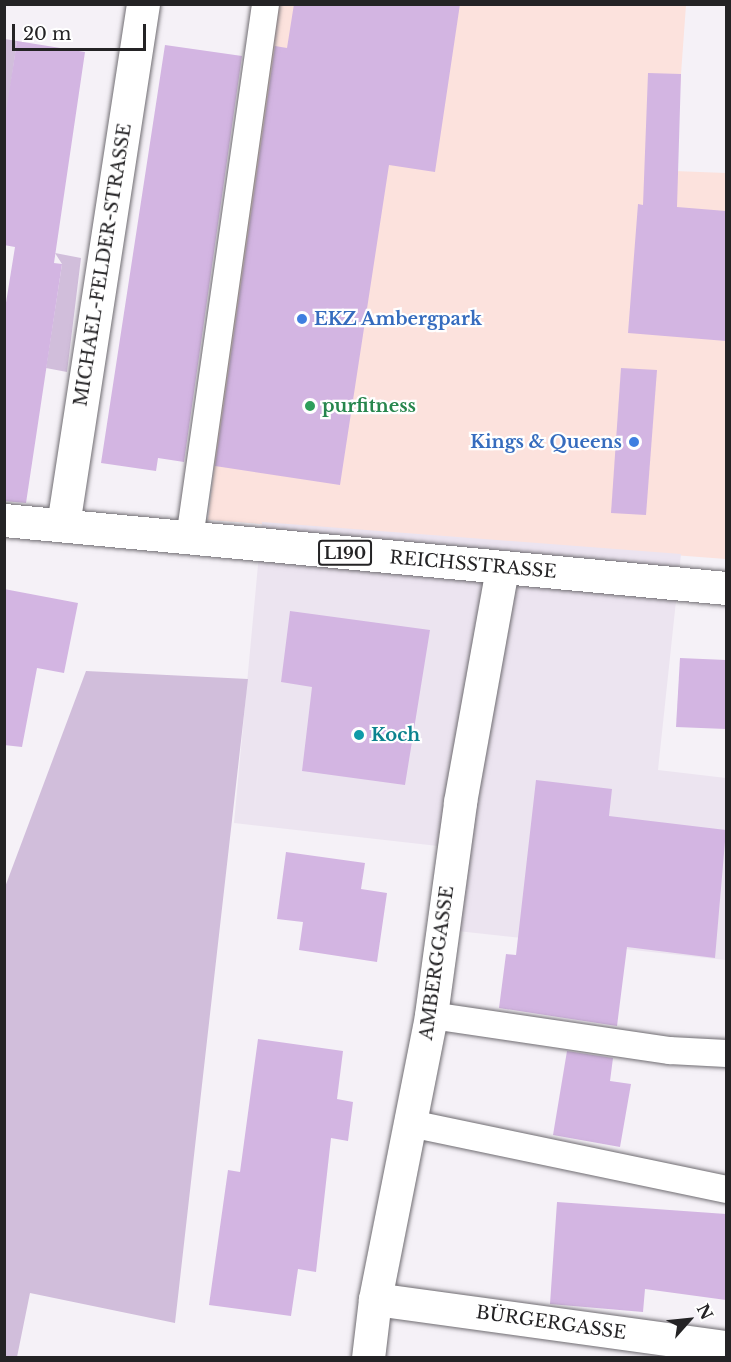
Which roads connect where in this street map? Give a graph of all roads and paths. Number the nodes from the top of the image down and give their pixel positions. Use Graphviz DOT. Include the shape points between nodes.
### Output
graph roads {
  1 [pos="142,4"];
  2 [pos="265,4"];
  3 [pos="4,520"];
  4 [pos="63,525"];
  5 [pos="189,538"];
  6 [pos="502,568"];
  7 [pos="726,588"];
  8 [pos="431,1015"];
  9 [pos="726,1053"];
  10 [pos="410,1123"];
  11 [pos="726,1189"];
  12 [pos="375,1299"];
  13 [pos="726,1347"];
  14 [pos="368,1358"];
  1 -- 4 [label="street, MICHAEL-FELDER-STRASSE"];
  2 -- 5 [label="lane"];
  3 -- 4 [label="street, REICHSSTRASSE / L190"];
  4 -- 5 [label="street, REICHSSTRASSE / L190"];
  5 -- 6 [label="street, REICHSSTRASSE / L190"];
  6 -- 7 [label="street, REICHSSTRASSE / L190"];
  6 -- 8 [label="street, AMBERGGASSE" via="460,802"];
  8 -- 9 [label="lane" via="669,1050"];
  8 -- 10 [label="street, AMBERGGASSE"];
  10 -- 11 [label="lane"];
  10 -- 12 [label="street, AMBERGGASSE"];
  12 -- 13 [label="street, BÜRGERGASSE"];
  12 -- 14 [label="street, AMBERGGASSE"];
}
